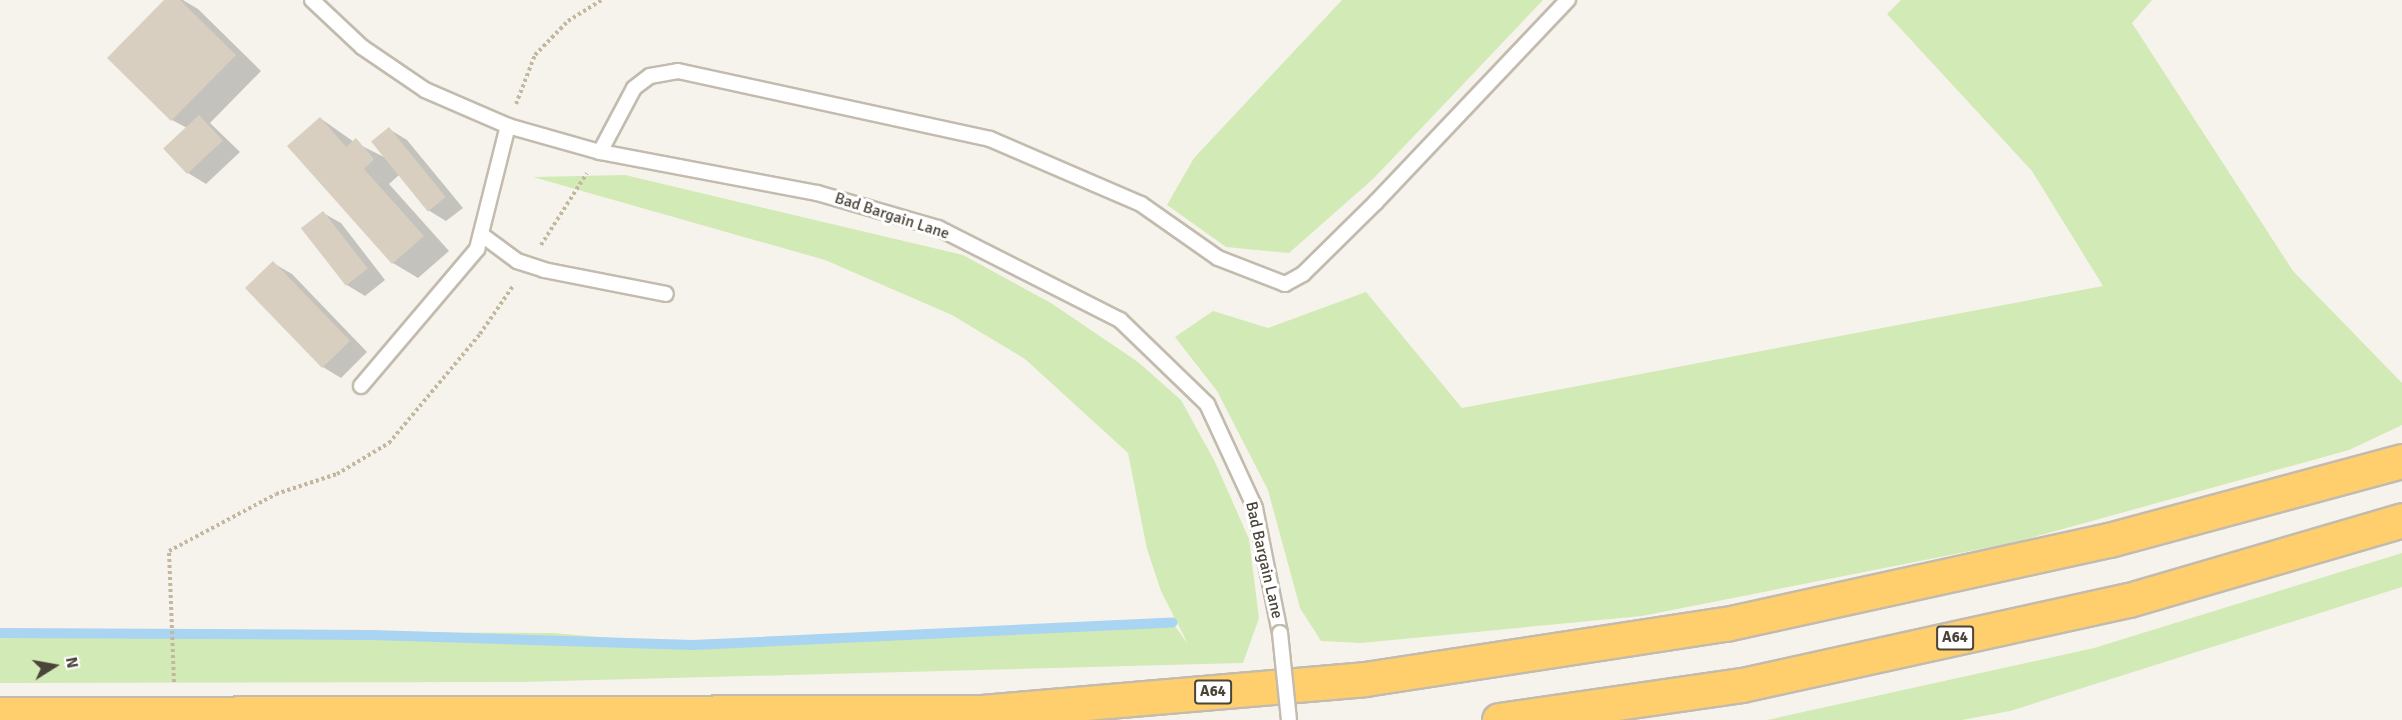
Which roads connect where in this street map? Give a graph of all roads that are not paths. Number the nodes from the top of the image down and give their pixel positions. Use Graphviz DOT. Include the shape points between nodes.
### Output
graph roads {
  1 [pos="312,0"];
  2 [pos="1568,0"];
  3 [pos="508,126"];
  4 [pos="600,152"];
  5 [pos="482,235"];
  6 [pos="666,294"];
  7 [pos="361,386"];
  8 [pos="2402,461"];
  9 [pos="2402,520"];
  10 [pos="0,714"];
  11 [pos="1290,720"];
  12 [pos="1499,720"];
  1 -- 3 [label="lane, Bad Bargain Lane" via="362,47 424,90"];
  2 -- 4 [label="lane" via="1376,202 1303,274 1285,284 1218,258 1141,204 990,139 678,71 650,76 634,88"];
  3 -- 4 [label="lane, Bad Bargain Lane"];
  3 -- 5 [label="lane"];
  4 -- 11 [label="lane, Bad Bargain Lane, bridge" via="817,193 938,228 1120,320 1207,404 1255,508 1280,633"];
  5 -- 6 [label="lane" via="528,265"];
  5 -- 7 [label="lane" via="477,249"];
  8 -- 10 [label="highway, A64" via="2109,540 1726,624 1365,679 981,712"];
  9 -- 12 [label="highway, A64" via="2118,603 1742,685"];
}
